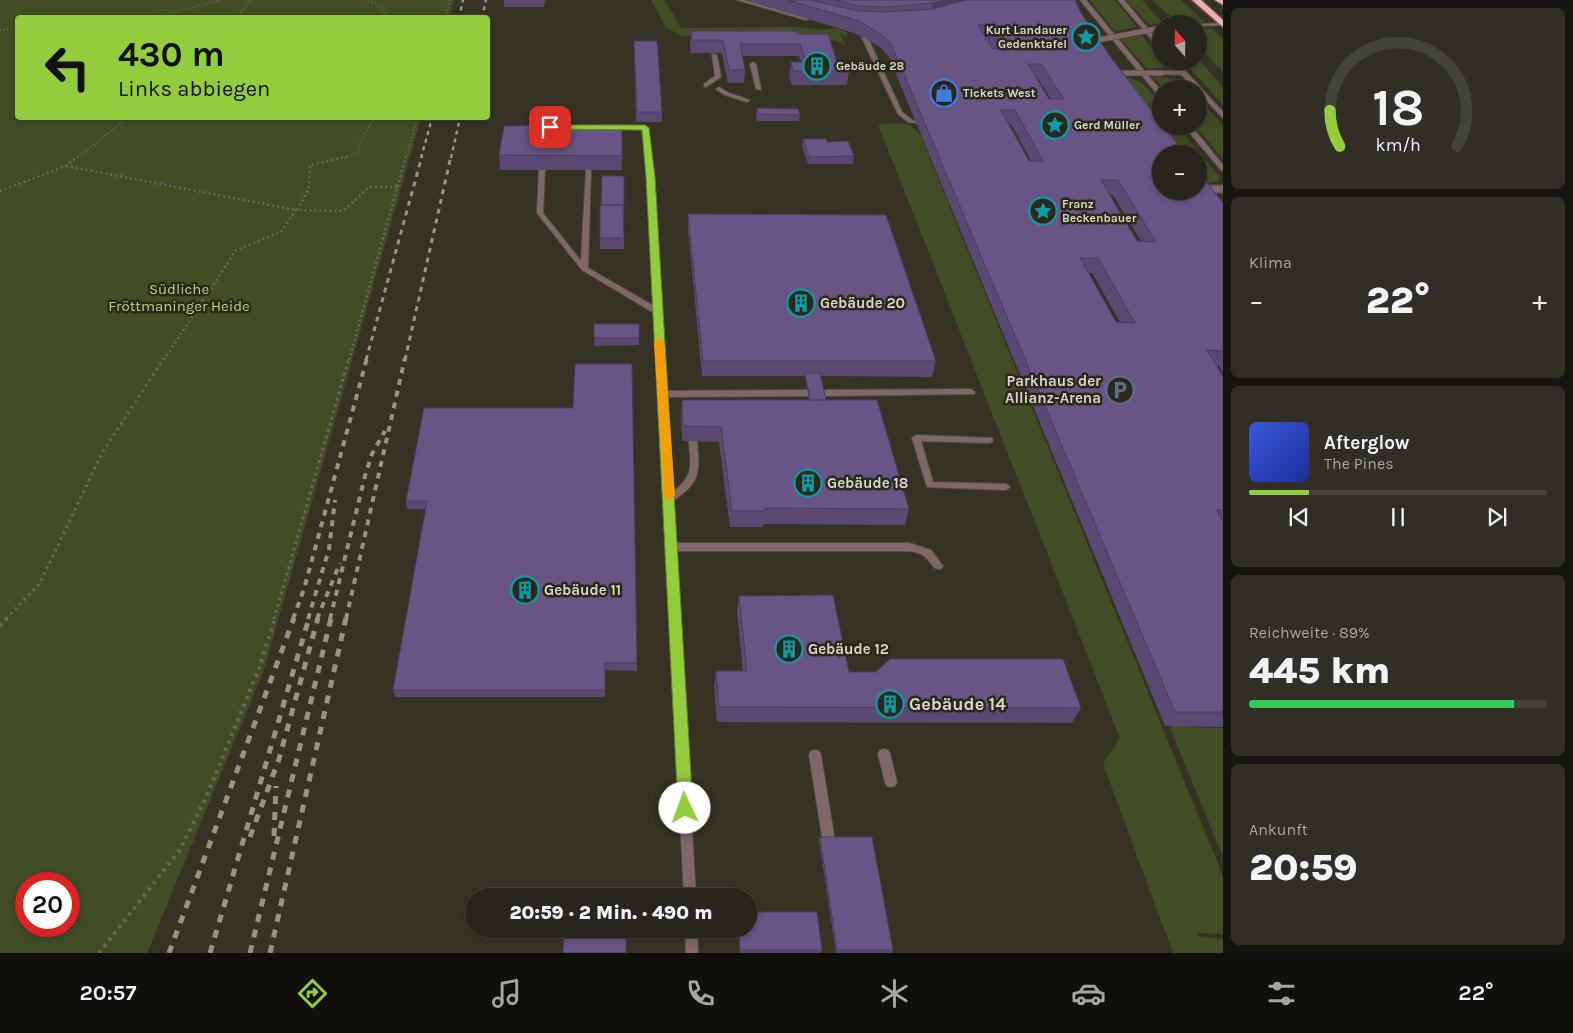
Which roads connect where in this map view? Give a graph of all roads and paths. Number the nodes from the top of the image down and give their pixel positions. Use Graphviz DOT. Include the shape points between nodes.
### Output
graph roads {
  1 [pos="221,0"];
  2 [pos="250,0"];
  3 [pos="364,0"];
  4 [pos="450,0"];
  5 [pos="739,0"];
  6 [pos="1083,0"];
  7 [pos="1120,0"];
  8 [pos="1196,0"];
  9 [pos="1220,0"];
  10 [pos="1223,3"];
  11 [pos="154,15"];
  12 [pos="239,15"];
  13 [pos="386,15"];
  14 [pos="446,15"];
  15 [pos="808,19"];
  16 [pos="1223,24"];
  17 [pos="1208,25"];
  18 [pos="15,28"];
  19 [pos="0,30"];
  20 [pos="1152,30"];
  21 [pos="1152,37"];
  22 [pos="865,38"];
  23 [pos="1088,42"];
  24 [pos="714,55"];
  25 [pos="753,64"];
  26 [pos="1182,70"];
  27 [pos="1107,72"];
  28 [pos="1184,73"];
  29 [pos="1190,80"];
  30 [pos="1152,84"];
  31 [pos="706,85"];
  32 [pos="719,88"];
  33 [pos="759,90"];
  34 [pos="1207,99"];
  35 [pos="747,100"];
  36 [pos="1223,116"];
  37 [pos="124,120"];
  38 [pos="373,120"];
  39 [pos="416,120"];
  40 [pos="932,124"];
  41 [pos="606,127"];
  42 [pos="1195,135"];
  43 [pos="66,166"];
  44 [pos="542,169"];
  45 [pos="1223,169"];
  46 [pos="588,170"];
  47 [pos="398,187"];
  48 [pos="1207,189"];
  49 [pos="1223,189"];
  50 [pos="0,191"];
  51 [pos="297,210"];
  52 [pos="584,269"];
  53 [pos="658,312"];
  54 [pos="971,392"];
  55 [pos="808,393"];
  56 [pos="823,393"];
  57 [pos="663,394"];
  58 [pos="989,440"];
  59 [pos="693,442"];
  60 [pos="1006,487"];
  61 [pos="670,499"];
  62 [pos="672,547"];
  63 [pos="938,566"];
  64 [pos="0,626"];
  65 [pos="815,754"];
  66 [pos="884,754"];
  67 [pos="891,782"];
  68 [pos="833,865"];
  69 [pos="690,888"];
  70 [pos="691,938"];
  71 [pos="99,953"];
  72 [pos="692,953"];
  1 -- 11 [label="path"];
  2 -- 12 [label="path"];
  3 -- 13 [label="path" via="377,4"];
  4 -- 14 [label="path"];
  5 -- 15 [label="lane"];
  6 -- 30 [label="street"];
  7 -- 21 [label="street"];
  8 -- 16 [label="highway"];
  9 -- 10 [label="highway"];
  16 -- 17 [label="lane"];
  18 -- 19 [label="path"];
  20 -- 23 [label="lane, bridge"];
  22 -- 40 [label="lane" via="900,114 910,121"];
  24 -- 31 [label="lane" via="718,77"];
  25 -- 33 [label="lane"];
  26 -- 28 [label="street"];
  27 -- 28 [label="lane, bridge"];
  28 -- 29 [label="street"];
  32 -- 35 [label="lane"];
  34 -- 36 [label="street"];
  37 -- 43 [label="path"];
  38 -- 51 [label="path" via="358,152 310,165 312,184"];
  39 -- 47 [label="path"];
  41 -- 53 [label="lane" via="645,128"];
  42 -- 45 [label="street"];
  43 -- 50 [label="path"];
  43 -- 51 [label="path"];
  44 -- 52 [label="lane" via="540,213"];
  46 -- 52 [label="lane"];
  47 -- 51 [label="path" via="369,187 343,211"];
  47 -- 71 [label="path" via="258,672 205,800 179,851"];
  48 -- 49 [label="lane, bridge"];
  51 -- 64 [label="path" via="281,232 236,250 102,453 40,583"];
  52 -- 53 [label="lane"];
  53 -- 57 [label="lane"];
  54 -- 56 [label="lane"];
  55 -- 57 [label="lane"];
  57 -- 61 [label="lane"];
  58 -- 60 [label="lane" via="916,438 930,485"];
  59 -- 61 [label="lane" via="695,468 691,482"];
  61 -- 62 [label="lane"];
  62 -- 63 [label="lane" via="909,547 928,553"];
  62 -- 69 [label="lane"];
  65 -- 68 [label="lane"];
  66 -- 67 [label="lane"];
  70 -- 72 [label="lane"];
}
